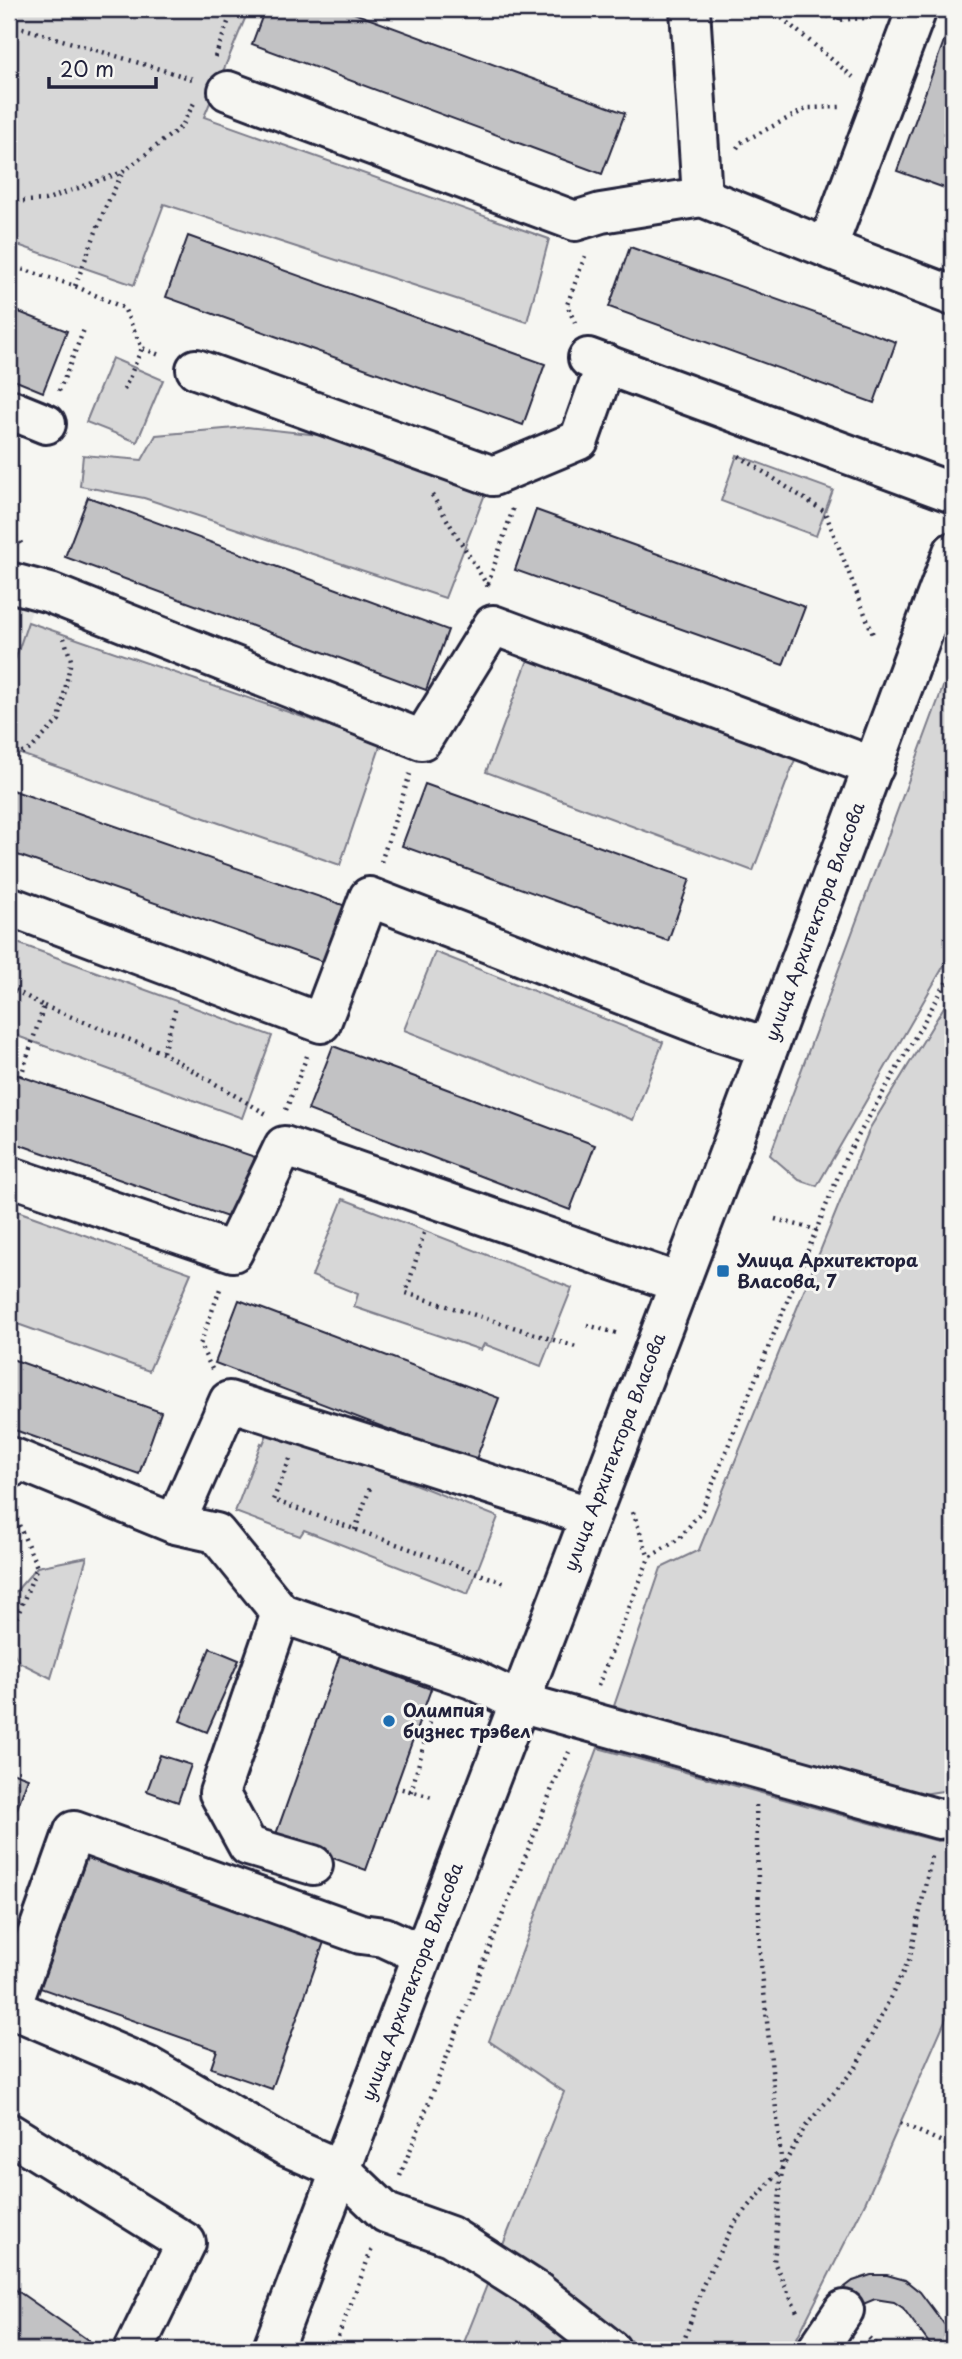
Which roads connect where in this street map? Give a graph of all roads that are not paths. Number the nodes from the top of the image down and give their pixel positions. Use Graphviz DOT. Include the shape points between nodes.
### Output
graph roads {
  1 [pos="690,9"];
  2 [pos="916,11"];
  3 [pos="228,91"];
  4 [pos="702,197"];
  5 [pos="827,248"];
  6 [pos="953,296"];
  7 [pos="195,369"];
  8 [pos="9,409"];
  9 [pos="46,424"];
  10 [pos="953,493"];
  11 [pos="953,552"];
  12 [pos="9,582"];
  13 [pos="874,767"];
  14 [pos="9,906"];
  15 [pos="767,1047"];
  16 [pos="9,1176"];
  17 [pos="679,1283"];
  18 [pos="10,1461"];
  19 [pos="589,1516"];
  20 [pos="176,1524"];
  21 [pos="281,1613"];
  22 [pos="519,1702"];
  23 [pos="946,1817"];
  24 [pos="313,1865"];
  25 [pos="423,1955"];
  26 [pos="9,2133"];
  27 [pos="341,2170"];
  28 [pos="844,2309"];
  29 [pos="810,2338"];
  30 [pos="134,2350"];
  31 [pos="272,2350"];
  32 [pos="611,2350"];
  1 -- 4 [label="street"];
  2 -- 5 [label="street"];
  3 -- 4 [label="street" via="575,221"];
  4 -- 5 [label="street"];
  5 -- 6 [label="street"];
  7 -- 10 [label="street" via="493,476 579,439 597,361"];
  8 -- 9 [label="street"];
  11 -- 13 [label="street, улица Архитектора Власова"];
  12 -- 13 [label="street" via="50,593 422,740 493,625"];
  13 -- 15 [label="street, улица Архитектора Власова"];
  14 -- 15 [label="street" via="321,1023 369,897"];
  15 -- 17 [label="street, улица Архитектора Власова"];
  16 -- 17 [label="street" via="233,1252 283,1134 434,1198"];
  17 -- 19 [label="street, улица Архитектора Власова"];
  18 -- 20 [label="street"];
  19 -- 20 [label="street" via="229,1401"];
  19 -- 22 [label="street, улица Архитектора Власова"];
  20 -- 21 [label="street" via="216,1533"];
  21 -- 22 [label="street" via="472,1679"];
  21 -- 24 [label="street" via="219,1793 248,1846"];
  22 -- 23 [label="street"];
  22 -- 25 [label="street, улица Архитектора Власова"];
  25 -- 27 [label="street, улица Архитектора Власова"];
  25 -- 27 [label="street" via="384,1937 360,1934 74,1831 11,2008 149,2067 286,2146"];
  26 -- 30 [label="street" via="186,2243"];
  27 -- 31 [label="street, улица Архитектора Власова"];
  27 -- 32 [label="street" via="386,2213 450,2236 536,2291"];
  28 -- 29 [label="street"];
}
